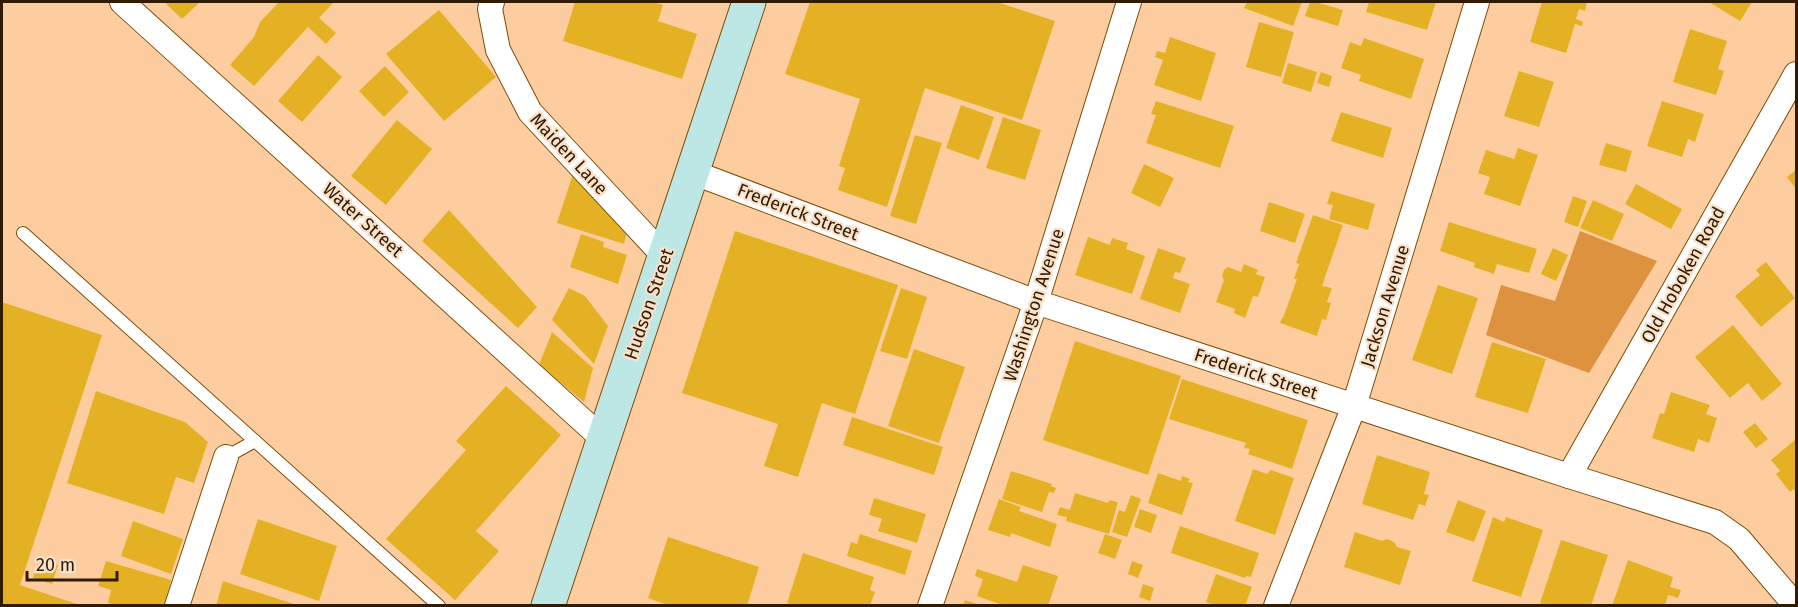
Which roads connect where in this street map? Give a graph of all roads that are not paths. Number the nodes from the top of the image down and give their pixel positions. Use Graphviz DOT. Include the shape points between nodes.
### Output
graph roads {
  1 [pos="122,2"];
  2 [pos="492,2"];
  3 [pos="749,2"];
  4 [pos="1129,2"];
  5 [pos="1477,2"];
  6 [pos="1797,74"];
  7 [pos="692,172"];
  8 [pos="23,233"];
  9 [pos="665,257"];
  10 [pos="1036,302"];
  11 [pos="1354,406"];
  12 [pos="603,439"];
  13 [pos="255,441"];
  14 [pos="226,457"];
  15 [pos="1569,476"];
  16 [pos="177,606"];
  17 [pos="439,606"];
  18 [pos="548,606"];
  19 [pos="930,606"];
  20 [pos="1276,606"];
  21 [pos="1796,606"];
  1 -- 12 [label="street, Water Street"];
  2 -- 9 [label="street, Maiden Lane" via="498,50 530,112"];
  3 -- 7 [label="main road, Hudson Street"];
  4 -- 10 [label="street, Washington Avenue"];
  5 -- 11 [label="street, Jackson Avenue"];
  6 -- 15 [label="street, Old Hoboken Road"];
  7 -- 9 [label="main road, Hudson Street"];
  7 -- 10 [label="street, Frederick Street"];
  8 -- 13 [label="lane"];
  9 -- 12 [label="main road, Hudson Street"];
  10 -- 11 [label="street, Frederick Street"];
  10 -- 19 [label="street, Washington Avenue"];
  11 -- 15 [label="street, Frederick Street"];
  11 -- 20 [label="street, Jackson Avenue"];
  12 -- 18 [label="main road, Hudson Street"];
  13 -- 14 [label="lane"];
  13 -- 17 [label="lane"];
  14 -- 16 [label="street"];
  15 -- 21 [label="street, Frederick Street" via="1715,522 1739,539"];
}
